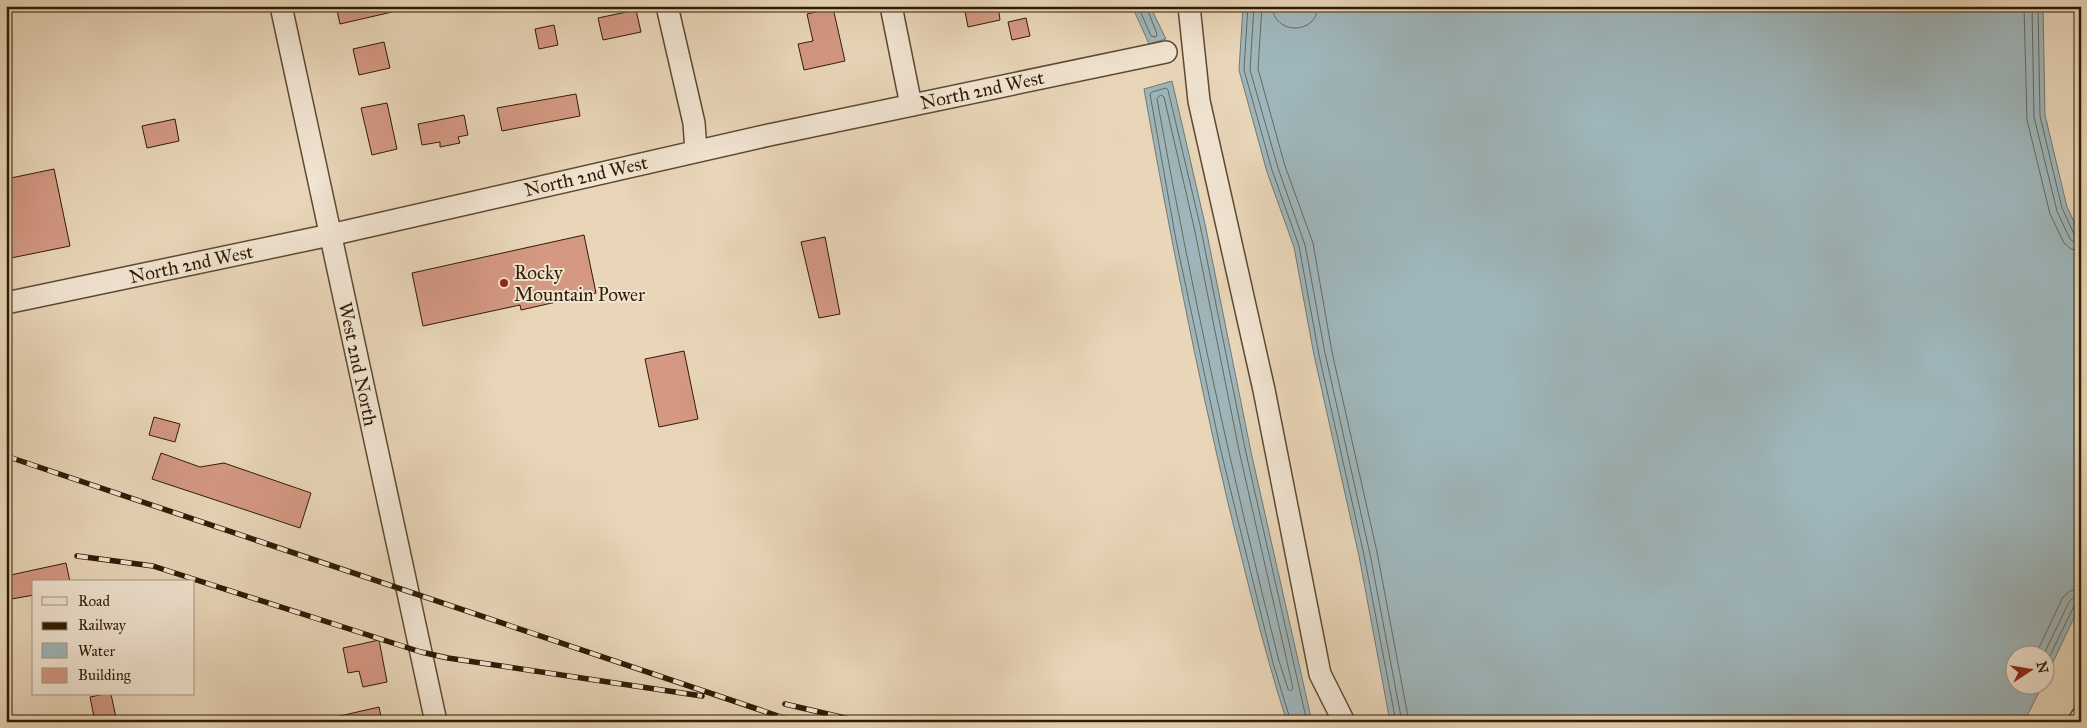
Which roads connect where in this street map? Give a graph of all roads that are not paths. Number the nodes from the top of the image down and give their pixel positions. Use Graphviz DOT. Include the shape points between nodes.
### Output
graph roads {
  1 [pos="280,6"];
  2 [pos="667,6"];
  3 [pos="891,6"];
  4 [pos="1189,6"];
  5 [pos="1166,52"];
  6 [pos="911,105"];
  7 [pos="696,151"];
  8 [pos="330,234"];
  9 [pos="6,303"];
  10 [pos="436,722"];
  11 [pos="1344,722"];
  1 -- 8 [label="street, West 2nd North"];
  2 -- 7 [label="street" via="694,123"];
  3 -- 6 [label="street"];
  4 -- 11 [label="street" via="1199,101 1264,390 1320,674"];
  5 -- 6 [label="street, North 2nd West"];
  6 -- 7 [label="street, North 2nd West"];
  7 -- 8 [label="street, North 2nd West"];
  8 -- 9 [label="street, North 2nd West"];
  8 -- 10 [label="street, West 2nd North"];
}
